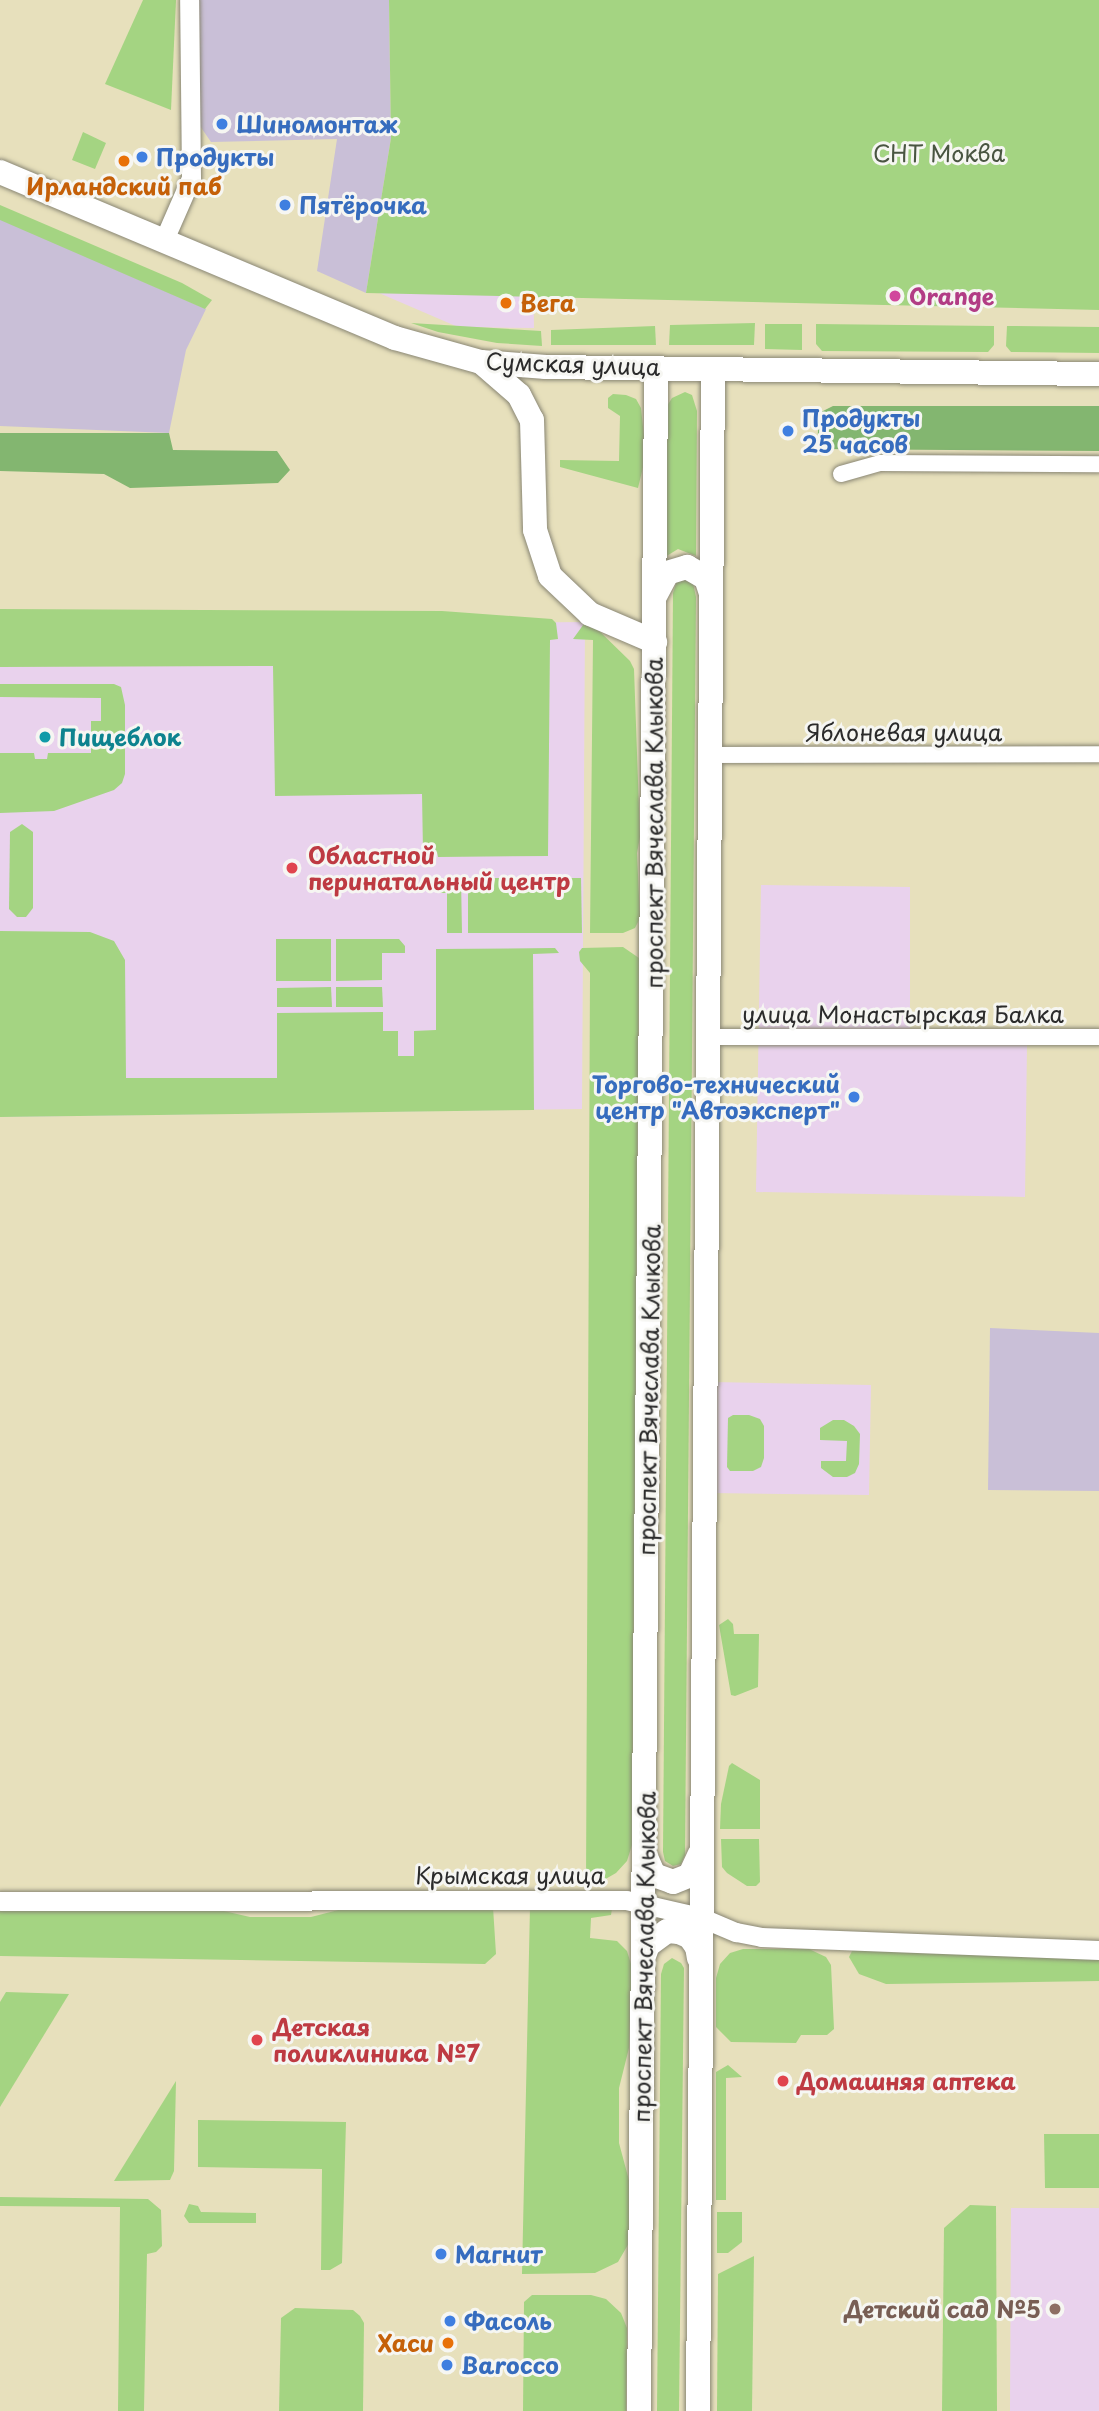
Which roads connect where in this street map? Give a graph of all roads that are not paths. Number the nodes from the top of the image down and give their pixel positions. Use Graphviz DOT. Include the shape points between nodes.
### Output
graph roads {
  1 [pos="189,0"];
  2 [pos="0,172"];
  3 [pos="163,242"];
  4 [pos="481,362"];
  5 [pos="656,368"];
  6 [pos="713,369"];
  7 [pos="1099,374"];
  8 [pos="1099,464"];
  9 [pos="841,474"];
  10 [pos="711,593"];
  11 [pos="655,597"];
  12 [pos="655,642"];
  13 [pos="1099,754"];
  14 [pos="710,755"];
  15 [pos="707,1037"];
  16 [pos="1099,1037"];
  17 [pos="645,1854"];
  18 [pos="700,1854"];
  19 [pos="0,1901"];
  20 [pos="644,1904"];
  21 [pos="700,1917"];
  22 [pos="1099,1950"];
  23 [pos="644,1956"];
  24 [pos="699,1958"];
  25 [pos="639,2411"];
  26 [pos="698,2411"];
  1 -- 3 [label="street" via="191,178"];
  2 -- 3 [label="main road, Сумская улица"];
  3 -- 4 [label="main road, Сумская улица" via="394,338"];
  4 -- 5 [label="main road, Сумская улица"];
  4 -- 12 [label="main road" via="519,395 532,420 535,530 550,576 590,614"];
  5 -- 6 [label="main road, Сумская улица"];
  5 -- 11 [label="main road, проспект Вячеслава Клыкова"];
  6 -- 7 [label="main road, Сумская улица"];
  6 -- 10 [label="main road"];
  8 -- 9 [label="street" via="880,463"];
  10 -- 11 [label="main road" via="706,578 687,567 667,573"];
  10 -- 14 [label="main road"];
  11 -- 12 [label="main road, проспект Вячеслава Клыкова"];
  12 -- 17 [label="main road, проспект Вячеслава Клыкова"];
  13 -- 14 [label="street, Яблоневая улица"];
  14 -- 15 [label="main road"];
  15 -- 16 [label="street, улица Монастырская Балка"];
  15 -- 18 [label="main road"];
  17 -- 18 [label="main road" via="654,1875 673,1882 690,1875"];
  17 -- 20 [label="main road, проспект Вячеслава Клыкова"];
  18 -- 21 [label="main road"];
  19 -- 20 [label="street, Крымская улица" via="508,1898"];
  20 -- 21 [label="street, Крымская улица"];
  20 -- 23 [label="main road, проспект Вячеслава Клыкова"];
  21 -- 22 [label="street, Крымская улица" via="761,1937"];
  21 -- 24 [label="main road"];
  23 -- 24 [label="main road" via="648,1945 667,1931 690,1937"];
  23 -- 25 [label="main road, проспект Вячеслава Клыкова"];
  24 -- 26 [label="main road"];
}
